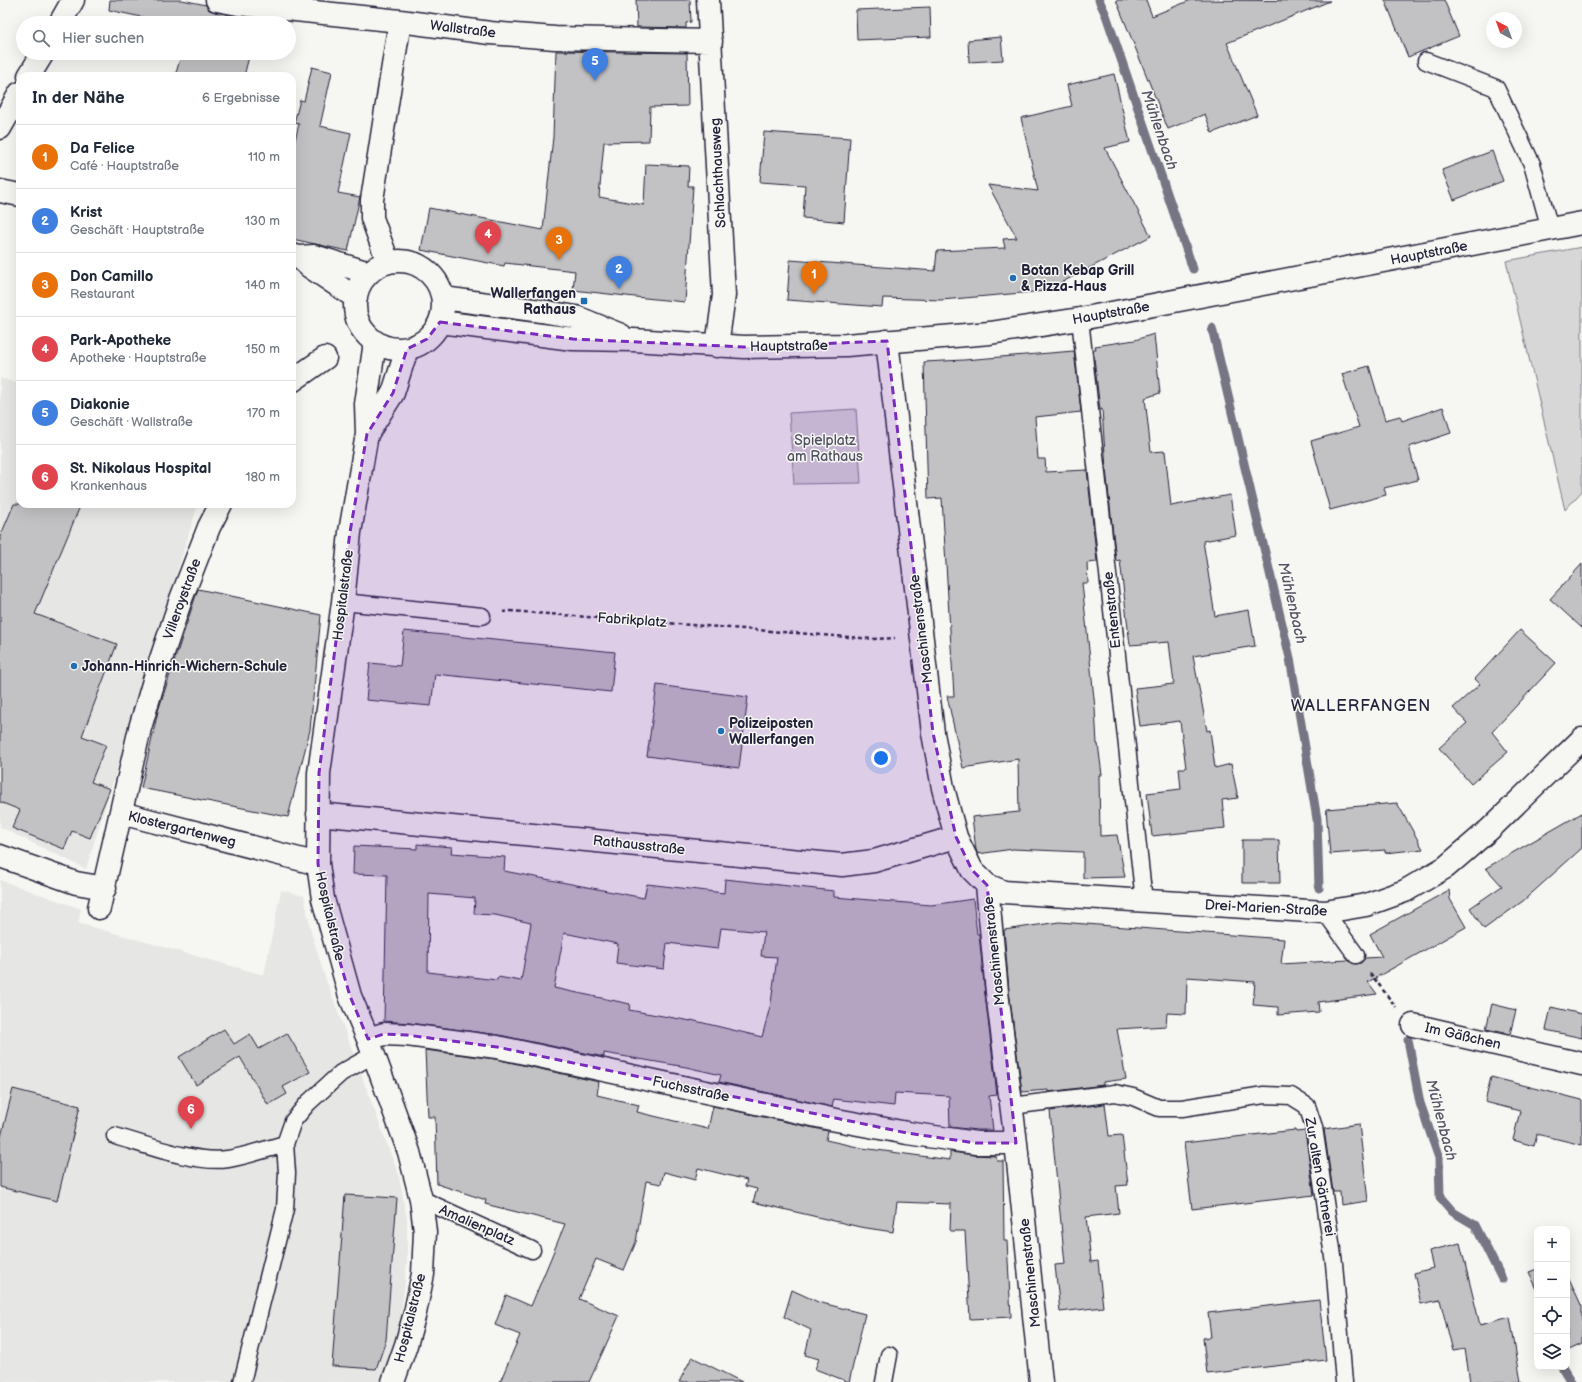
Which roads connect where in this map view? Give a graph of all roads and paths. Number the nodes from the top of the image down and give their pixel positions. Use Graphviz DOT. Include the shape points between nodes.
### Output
graph roads {
  1 [pos="73,0"];
  2 [pos="217,0"];
  3 [pos="708,0"];
  4 [pos="64,16"];
  5 [pos="400,21"];
  6 [pos="711,41"];
  7 [pos="39,60"];
  8 [pos="1426,61"];
  9 [pos="32,72"];
  10 [pos="16,100"];
  11 [pos="0,128"];
  12 [pos="0,191"];
  13 [pos="16,194"];
  14 [pos="1582,223"];
  15 [pos="1550,229"];
  16 [pos="296,256"];
  17 [pos="388,262"];
  18 [pos="369,273"];
  19 [pos="356,298"];
  20 [pos="443,298"];
  21 [pos="1080,319"];
  22 [pos="440,322"];
  23 [pos="633,340"];
  24 [pos="887,341"];
  25 [pos="375,342"];
  26 [pos="717,346"];
  27 [pos="407,349"];
  28 [pos="325,358"];
  29 [pos="296,379"];
  30 [pos="366,434"];
  31 [pos="219,508"];
  32 [pos="343,602"];
  33 [pos="482,616"];
  34 [pos="922,637"];
  35 [pos="1582,739"];
  36 [pos="121,814"];
  37 [pos="318,814"];
  38 [pos="956,837"];
  39 [pos="0,856"];
  40 [pos="318,864"];
  41 [pos="987,885"];
  42 [pos="1144,901"];
  43 [pos="1325,912"];
  44 [pos="1356,955"];
  45 [pos="1413,1025"];
  46 [pos="370,1047"];
  47 [pos="1582,1064"];
  48 [pos="1011,1106"];
  49 [pos="115,1136"];
  50 [pos="1016,1143"];
  51 [pos="284,1144"];
  52 [pos="422,1200"];
  53 [pos="532,1250"];
  54 [pos="889,1355"];
  55 [pos="398,1380"];
  56 [pos="242,1382"];
  57 [pos="884,1382"];
  58 [pos="1041,1382"];
  59 [pos="1344,1382"];
  1 -- 4 [label="street"];
  2 -- 5 [label="street, Wallstraße"];
  3 -- 6 [label="street, Schlachthausweg"];
  5 -- 6 [label="street, Wallstraße" via="490,33 555,38"];
  5 -- 17 [label="street" via="372,200 372,218"];
  6 -- 26 [label="street, Schlachthausweg" via="724,295"];
  7 -- 9 [label="street"];
  8 -- 15 [label="lane" via="1496,88 1532,164"];
  10 -- 11 [label="street"];
  12 -- 13 [label="street"];
  14 -- 15 [label="street, Hauptstraße"];
  15 -- 21 [label="street, Hauptstraße"];
  16 -- 18 [label="street" via="314,256"];
  16 -- 19 [label="street"];
  17 -- 18 [label="street"];
  17 -- 20 [label="street" via="404,261 419,265 435,278"];
  18 -- 19 [label="street" via="362,280"];
  19 -- 25 [label="street" via="356,315 369,337"];
  20 -- 22 [label="street"];
  20 -- 23 [label="street, Hauptstraße" via="576,317"];
  21 -- 24 [label="street, Hauptstraße" via="990,333"];
  21 -- 42 [label="lane, Entenstraße"];
  22 -- 23 [label="street, Hauptstraße" via="573,339"];
  22 -- 27 [label="street" via="427,339"];
  23 -- 26 [label="street, Hauptstraße"];
  24 -- 26 [label="street, Hauptstraße" via="787,347"];
  24 -- 34 [label="street, Maschinenstraße"];
  25 -- 27 [label="street" via="385,347"];
  25 -- 30 [label="street, Hospitalstraße" via="366,404"];
  27 -- 30 [label="street, Hospitalstraße" via="393,393"];
  28 -- 29 [label="street"];
  30 -- 32 [label="street, Hospitalstraße" via="350,532"];
  31 -- 36 [label="street, Villeroystraße" via="181,599 155,677 140,728"];
  32 -- 33 [label="lane"];
  32 -- 37 [label="street, Hospitalstraße" via="319,773"];
  33 -- 34 [label="path, Fabrikplatz" via="510,611 874,639"];
  34 -- 38 [label="street, Maschinenstraße" via="933,733 943,788"];
  35 -- 43 [label="street, Drei-Marien-Straße" via="1490,829 1446,867 1405,891 1372,903"];
  36 -- 39 [label="street, Klostergartenweg" via="102,898 76,883"];
  36 -- 40 [label="street, Klostergartenweg"];
  37 -- 38 [label="street, Rathausstraße" via="842,865 874,862"];
  37 -- 40 [label="street, Hospitalstraße"];
  38 -- 41 [label="street, Maschinenstraße" via="972,870"];
  40 -- 46 [label="street, Hospitalstraße" via="323,899 333,938 350,996"];
  41 -- 42 [label="street, Drei-Marien-Straße" via="1004,892"];
  41 -- 48 [label="street, Maschinenstraße"];
  42 -- 43 [label="street, Drei-Marien-Straße"];
  43 -- 44 [label="lane"];
  44 -- 45 [label="path, Im Gäßchen" via="1400,1013"];
  45 -- 47 [label="street, Im Gäßchen"];
  46 -- 50 [label="street, Fuchsstraße" via="384,1034 497,1047 907,1133 976,1143"];
  46 -- 51 [label="lane" via="308,1103 294,1121"];
  46 -- 52 [label="street, Hospitalstraße" via="410,1152"];
  48 -- 50 [label="street, Maschinenstraße"];
  48 -- 59 [label="lane, Zur alten Gärtnerei" via="1115,1093 1133,1097 1159,1108 1182,1108 1264,1096 1291,1096 1307,1106 1314,1127 1334,1263"];
  49 -- 51 [label="lane" via="186,1156 211,1160 229,1159"];
  50 -- 58 [label="street, Maschinenstraße"];
  51 -- 56 [label="lane" via="287,1173 284,1209"];
  52 -- 53 [label="lane, Amalienplatz"];
  52 -- 55 [label="street, Hospitalstraße" via="425,1232 423,1274"];
  54 -- 57 [label="lane"];
}
